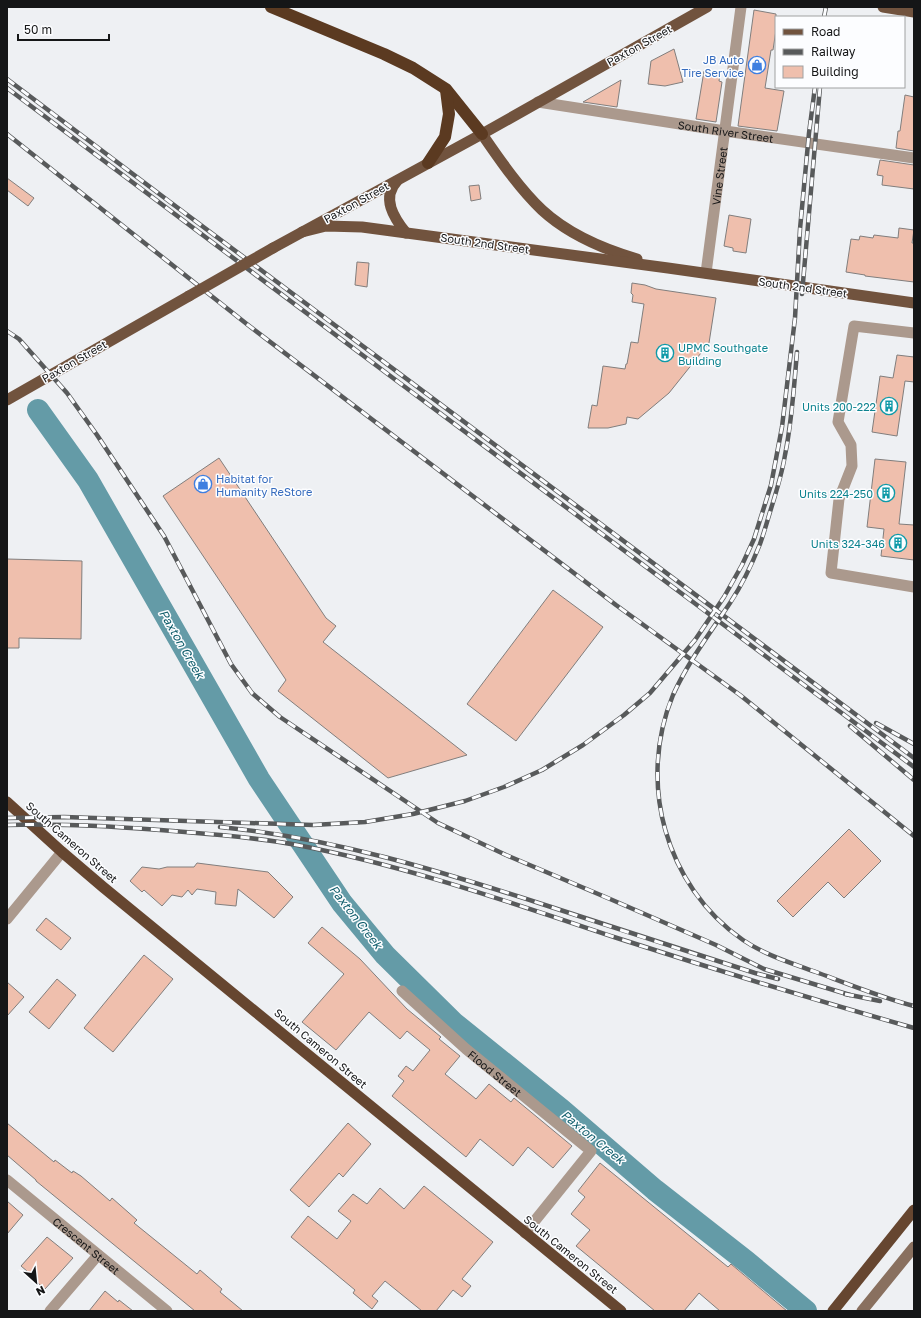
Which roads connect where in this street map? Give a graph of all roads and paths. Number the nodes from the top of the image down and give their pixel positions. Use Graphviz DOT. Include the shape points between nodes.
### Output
graph roads {
  1 [pos="271,7"];
  2 [pos="707,7"];
  3 [pos="741,7"];
  4 [pos="883,7"];
  5 [pos="914,12"];
  6 [pos="446,89"];
  7 [pos="538,102"];
  8 [pos="725,131"];
  9 [pos="482,134"];
  10 [pos="914,158"];
  11 [pos="428,163"];
  12 [pos="399,179"];
  13 [pos="302,232"];
  14 [pos="406,233"];
  15 [pos="668,268"];
  16 [pos="706,273"];
  17 [pos="914,303"];
  18 [pos="914,333"];
  19 [pos="7,400"];
  20 [pos="914,587"];
  21 [pos="7,802"];
  22 [pos="62,852"];
  23 [pos="7,919"];
  24 [pos="402,991"];
  25 [pos="7,1180"];
  26 [pos="914,1210"];
  27 [pos="525,1233"];
  28 [pos="914,1247"];
  29 [pos="98,1255"];
  30 [pos="50,1311"];
  31 [pos="167,1311"];
  32 [pos="621,1311"];
  33 [pos="833,1311"];
  34 [pos="862,1311"];
  1 -- 6 [label="highway" via="384,54 413,68"];
  2 -- 7 [label="main road, Paxton Street"];
  3 -- 8 [label="street, Vine Street"];
  4 -- 5 [label="main road"];
  6 -- 9 [label="highway"];
  6 -- 11 [label="highway" via="449,114 445,137"];
  7 -- 8 [label="street, South River Street"];
  7 -- 9 [label="main road, Paxton Street"];
  8 -- 10 [label="street, South River Street"];
  8 -- 16 [label="street, Vine Street"];
  9 -- 11 [label="main road, Paxton Street"];
  9 -- 15 [label="main road, South 2nd Street" via="528,196 565,228 613,251"];
  11 -- 12 [label="main road, Paxton Street"];
  12 -- 13 [label="main road, Paxton Street"];
  12 -- 14 [label="main road" via="391,190 389,202 394,216"];
  13 -- 14 [label="main road, South 2nd Street" via="326,226 342,226"];
  13 -- 19 [label="main road, Paxton Street, bridge"];
  14 -- 15 [label="main road, South 2nd Street"];
  15 -- 16 [label="main road, South 2nd Street"];
  16 -- 17 [label="main road, South 2nd Street"];
  18 -- 20 [label="street" via="854,326 838,422 851,446 852,466 839,499 831,573"];
  21 -- 22 [label="highway, South Cameron Street"];
  22 -- 23 [label="street"];
  22 -- 27 [label="highway, South Cameron Street"];
  24 -- 27 [label="street, Flood Street" via="466,1049 591,1151"];
  25 -- 29 [label="street, Crescent Street"];
  26 -- 33 [label="highway"];
  27 -- 32 [label="highway, South Cameron Street"];
  28 -- 34 [label="main road"];
  29 -- 30 [label="street"];
  29 -- 31 [label="street, Crescent Street"];
}
